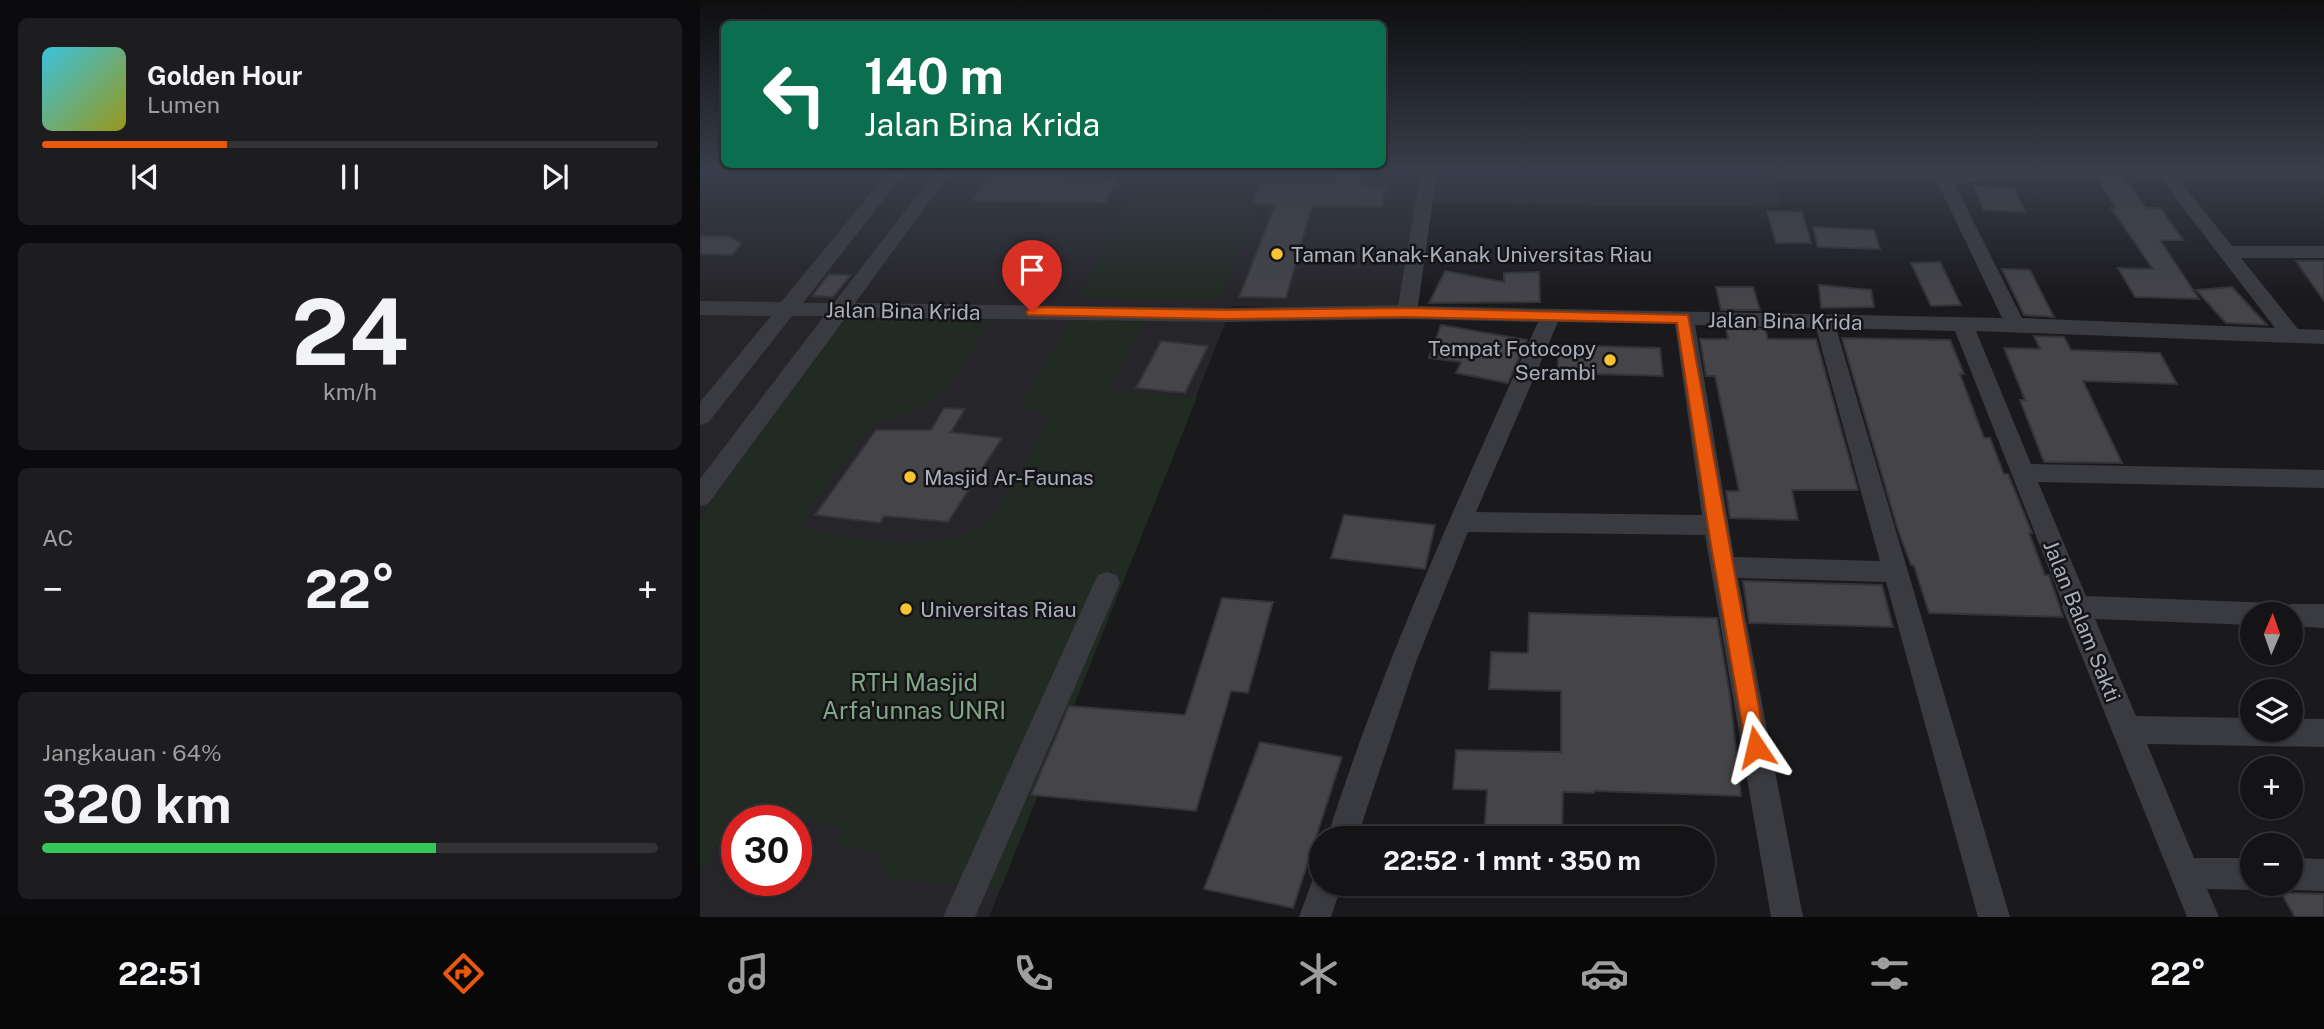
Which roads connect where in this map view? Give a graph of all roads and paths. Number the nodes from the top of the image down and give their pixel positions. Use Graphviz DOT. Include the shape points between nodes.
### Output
graph roads {
  1 [pos="864,214"];
  2 [pos="912,214"];
  3 [pos="1422,214"];
  4 [pos="1960,214"];
  5 [pos="2198,214"];
  6 [pos="2228,252"];
  7 [pos="2324,253"];
  8 [pos="700,308"];
  9 [pos="786,310"];
  10 [pos="839,310"];
  11 [pos="1407,312"];
  12 [pos="1551,316"];
  13 [pos="1684,318"];
  14 [pos="1824,322"];
  15 [pos="1963,325"];
  16 [pos="2015,326"];
  17 [pos="2292,336"];
  18 [pos="2324,337"];
  19 [pos="700,417"];
  20 [pos="2022,473"];
  21 [pos="2324,479"];
  22 [pos="700,498"];
  23 [pos="1460,522"];
  24 [pos="1716,525"];
  25 [pos="1723,567"];
  26 [pos="1895,572"];
  27 [pos="1107,583"];
  28 [pos="2075,607"];
  29 [pos="2240,613"];
  30 [pos="2303,615"];
  31 [pos="2324,616"];
  32 [pos="2127,730"];
  33 [pos="2324,733"];
  34 [pos="1346,826"];
  35 [pos="2185,873"];
  36 [pos="2240,874"];
  37 [pos="2303,874"];
  38 [pos="2324,875"];
  39 [pos="1322,896"];
  40 [pos="959,917"];
  41 [pos="1315,917"];
  42 [pos="1787,917"];
  43 [pos="1994,917"];
  44 [pos="2203,917"];
  1 -- 9 [label="street"];
  2 -- 10 [label="street"];
  3 -- 11 [label="street"];
  4 -- 16 [label="street"];
  5 -- 6 [label="street"];
  6 -- 7 [label="street"];
  6 -- 17 [label="street"];
  8 -- 9 [label="street, Jalan Bina Krida"];
  9 -- 10 [label="street, Jalan Bina Krida"];
  9 -- 19 [label="street"];
  10 -- 11 [label="street, Jalan Bina Krida" via="1226,315"];
  10 -- 22 [label="street"];
  11 -- 12 [label="street, Jalan Bina Krida"];
  12 -- 13 [label="street, Jalan Bina Krida"];
  12 -- 23 [label="street"];
  13 -- 14 [label="street, Jalan Bina Krida"];
  13 -- 24 [label="street"];
  14 -- 15 [label="street, Jalan Bina Krida"];
  14 -- 26 [label="street"];
  15 -- 16 [label="street, Jalan Bina Krida"];
  15 -- 20 [label="street, Jalan Balam Sakti"];
  16 -- 17 [label="street, Jalan Bina Krida"];
  17 -- 18 [label="street, Jalan Bina Krida"];
  20 -- 21 [label="street"];
  20 -- 28 [label="street, Jalan Balam Sakti"];
  23 -- 24 [label="street"];
  23 -- 34 [label="street" via="1403,662"];
  24 -- 25 [label="street"];
  25 -- 26 [label="street"];
  25 -- 42 [label="street"];
  26 -- 43 [label="street"];
  27 -- 40 [label="street"];
  28 -- 29 [label="street"];
  28 -- 32 [label="street, Jalan Balam Sakti"];
  30 -- 31 [label="street"];
  32 -- 33 [label="street"];
  32 -- 35 [label="street, Jalan Balam Sakti"];
  35 -- 36 [label="street"];
  35 -- 44 [label="street, Jalan Balam Sakti"];
  37 -- 38 [label="street"];
  39 -- 41 [label="street"];
}
